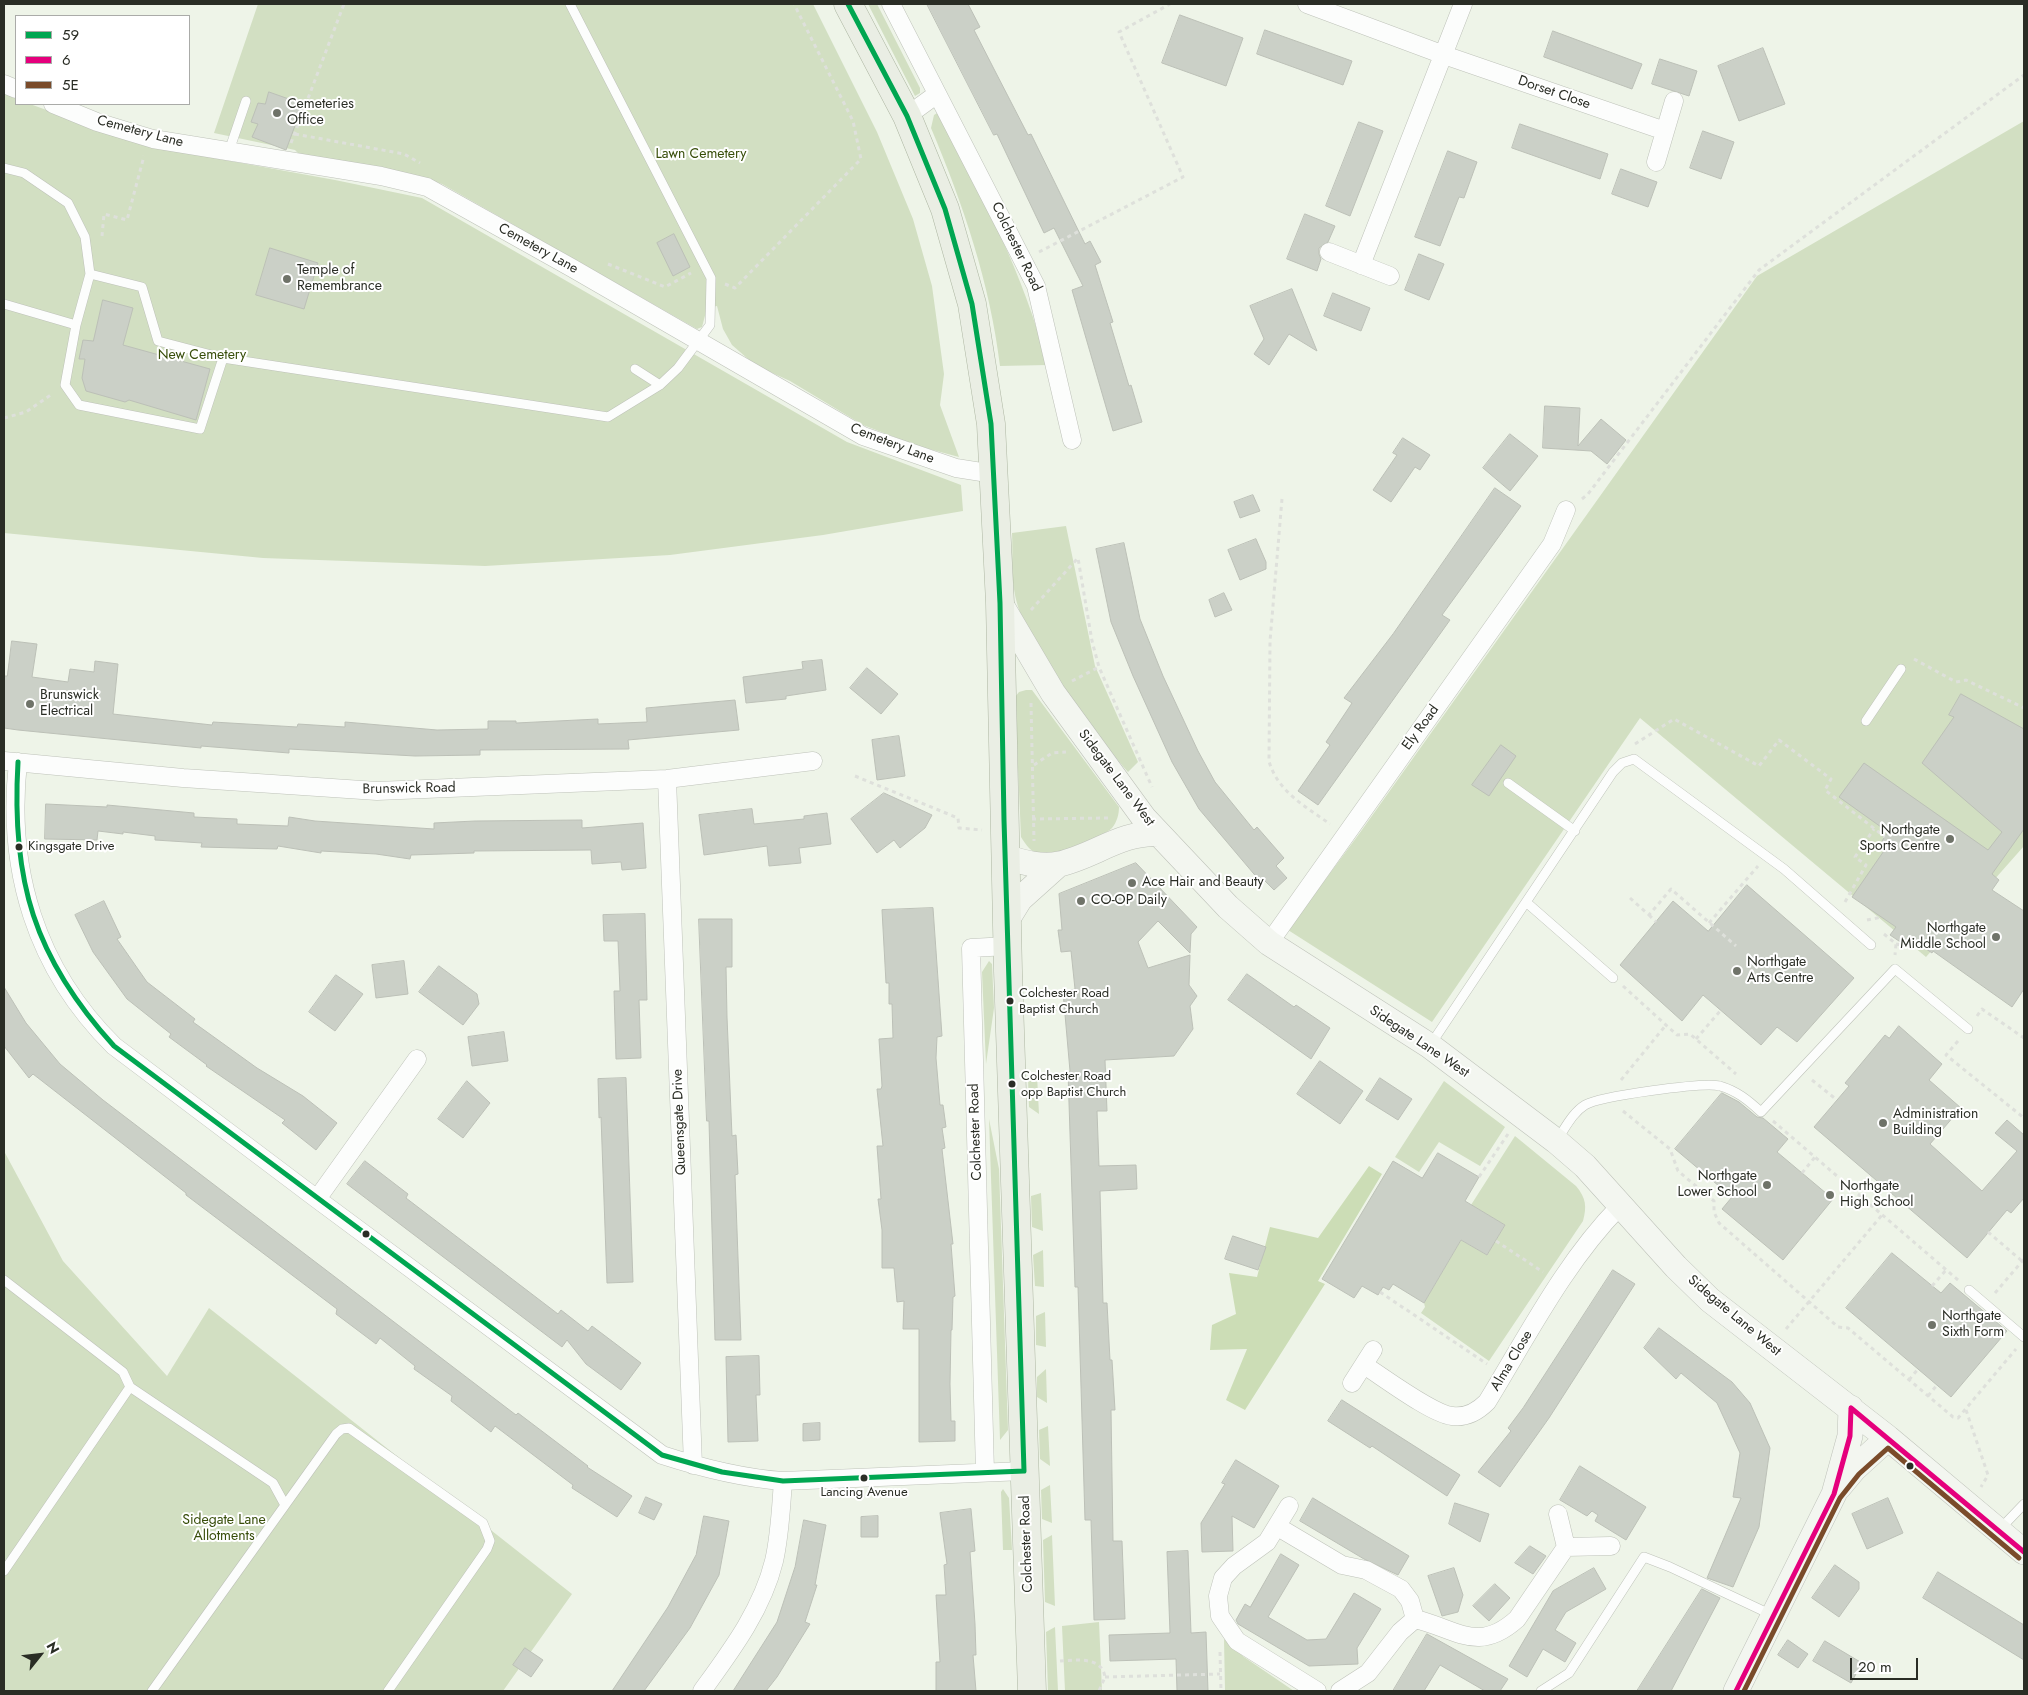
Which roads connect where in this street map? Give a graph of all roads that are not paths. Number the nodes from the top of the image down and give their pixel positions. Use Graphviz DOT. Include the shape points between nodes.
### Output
graph roads {
  1 [pos="570,4"];
  2 [pos="848,4"];
  3 [pos="891,4"];
  4 [pos="1307,4"];
  5 [pos="1463,4"];
  6 [pos="1444,55"];
  7 [pos="937,94"];
  8 [pos="246,101"];
  9 [pos="1674,101"];
  10 [pos="55,105"];
  11 [pos="907,116"];
  12 [pos="1665,131"];
  13 [pos="230,151"];
  14 [pos="1656,162"];
  15 [pos="4,168"];
  16 [pos="1329,252"];
  17 [pos="1361,265"];
  18 [pos="90,274"];
  19 [pos="1390,276"];
  20 [pos="4,304"];
  21 [pos="76,325"];
  22 [pos="698,342"];
  23 [pos="223,358"];
  24 [pos="635,369"];
  25 [pos="660,385"];
  26 [pos="1072,440"];
  27 [pos="994,481"];
  28 [pos="1566,510"];
  29 [pos="1000,603"];
  30 [pos="1901,669"];
  31 [pos="1866,720"];
  32 [pos="813,761"];
  33 [pos="11,762"];
  34 [pos="667,779"];
  35 [pos="1508,783"];
  36 [pos="1575,830"];
  37 [pos="1159,834"];
  38 [pos="1005,857"];
  39 [pos="1059,864"];
  40 [pos="1526,902"];
  41 [pos="1007,933"];
  42 [pos="1269,943"];
  43 [pos="1871,945"];
  44 [pos="1613,978"];
  45 [pos="1968,1029"];
  46 [pos="1430,1046"];
  47 [pos="417,1059"];
  48 [pos="1556,1141"];
  49 [pos="317,1200"];
  50 [pos="1620,1206"];
  51 [pos="4,1280"];
  52 [pos="1970,1290"];
  53 [pos="2024,1337"];
  54 [pos="1374,1350"];
  55 [pos="1364,1365"];
  56 [pos="1352,1383"];
  57 [pos="130,1387"];
  58 [pos="1850,1408"];
  59 [pos="1888,1438"];
  60 [pos="693,1465"];
  61 [pos="1024,1471"];
  62 [pos="985,1472"];
  63 [pos="783,1481"];
  64 [pos="1834,1494"];
  65 [pos="2024,1504"];
  66 [pos="284,1505"];
  67 [pos="1289,1506"];
  68 [pos="1558,1514"];
  69 [pos="1278,1527"];
  70 [pos="2000,1530"];
  71 [pos="1611,1546"];
  72 [pos="1566,1547"];
  73 [pos="2024,1552"];
  74 [pos="4,1571"];
  75 [pos="1775,1616"];
  76 [pos="1415,1619"];
  77 [pos="152,1691"];
  78 [pos="388,1691"];
  79 [pos="702,1691"];
  80 [pos="1032,1691"];
  81 [pos="1317,1691"];
  82 [pos="1340,1691"];
  83 [pos="1541,1691"];
  84 [pos="1736,1691"];
  1 -- 22 [label="lane" via="711,278 710,326"];
  2 -- 11 [label="main road, Colchester Road"];
  3 -- 7 [label="street, Colchester Road"];
  4 -- 6 [label="street, Dorset Close"];
  5 -- 6 [label="street"];
  6 -- 12 [label="street, Dorset Close"];
  6 -- 17 [label="street"];
  7 -- 11 [label="street"];
  7 -- 26 [label="street, Colchester Road" via="1036,286"];
  8 -- 13 [label="lane"];
  9 -- 12 [label="street"];
  10 -- 13 [label="street, Cemetery Lane" via="97,122 153,138"];
  11 -- 27 [label="main road, Colchester Road" via="945,208 972,304 991,424"];
  12 -- 14 [label="street"];
  13 -- 22 [label="street, Cemetery Lane" via="382,176 427,187 590,277"];
  15 -- 18 [label="lane" via="24,173 68,203 85,236"];
  16 -- 17 [label="street"];
  17 -- 19 [label="street"];
  18 -- 21 [label="lane"];
  18 -- 23 [label="lane" via="142,288 158,341"];
  20 -- 21 [label="lane"];
  21 -- 23 [label="lane" via="65,385 79,405 200,429"];
  22 -- 25 [label="lane"];
  22 -- 27 [label="street, Cemetery Lane" via="863,436"];
  23 -- 25 [label="lane" via="608,417"];
  24 -- 25 [label="lane"];
  27 -- 29 [label="main road, Colchester Road"];
  28 -- 42 [label="street, Ely Road" via="1552,544"];
  29 -- 37 [label="street, Sidegate Lane West" via="1053,693"];
  29 -- 38 [label="main road, Colchester Road"];
  30 -- 31 [label="lane"];
  32 -- 34 [label="street, Brunswick Road"];
  33 -- 34 [label="street, Brunswick Road" via="377,791"];
  33 -- 49 [label="street" via="19,863 27,900 48,955 75,1003 114,1046"];
  34 -- 60 [label="street, Queensgate Drive"];
  35 -- 36 [label="lane"];
  36 -- 40 [label="lane"];
  36 -- 43 [label="lane" via="1613,772 1634,758 1784,869"];
  37 -- 39 [label="street" via="1128,837"];
  37 -- 42 [label="street, Sidegate Lane West" via="1221,900"];
  38 -- 39 [label="street" via="1040,865"];
  38 -- 41 [label="main road, Colchester Road"];
  39 -- 41 [label="street" via="1020,899"];
  40 -- 44 [label="lane"];
  40 -- 46 [label="lane"];
  41 -- 61 [label="main road, Colchester Road"];
  41 -- 62 [label="street, Colchester Road" via="971,948"];
  42 -- 46 [label="street, Sidegate Lane West"];
  45 -- 48 [label="lane" via="1895,969 1762,1112 1742,1095 1718,1086 1630,1093 1585,1105"];
  46 -- 48 [label="street, Sidegate Lane West"];
  47 -- 49 [label="street"];
  48 -- 50 [label="street, Sidegate Lane West" via="1585,1166"];
  49 -- 60 [label="street" via="662,1455"];
  50 -- 55 [label="street, Alma Close" via="1592,1234 1482,1408 1459,1416 1439,1412"];
  50 -- 58 [label="street, Sidegate Lane West" via="1710,1300"];
  51 -- 57 [label="lane" via="123,1372"];
  52 -- 53 [label="lane"];
  54 -- 55 [label="street"];
  55 -- 56 [label="street"];
  57 -- 66 [label="lane" via="274,1483"];
  57 -- 74 [label="lane"];
  58 -- 59 [label="street, Sidegate Lane West"];
  58 -- 64 [label="street" via="1850,1436"];
  59 -- 64 [label="street" via="1854,1469"];
  59 -- 70 [label="street, Sidegate Lane West"];
  60 -- 63 [label="street" via="751,1479"];
  61 -- 62 [label="street"];
  61 -- 80 [label="main road, Colchester Road"];
  62 -- 63 [label="street"];
  63 -- 79 [label="street" via="774,1560 766,1586 735,1645"];
  64 -- 75 [label="street"];
  65 -- 70 [label="lane"];
  66 -- 77 [label="lane"];
  66 -- 78 [label="lane" via="336,1434 349,1428 483,1523 490,1541 487,1549"];
  67 -- 69 [label="street"];
  68 -- 72 [label="street"];
  69 -- 76 [label="street" via="1342,1565 1366,1570 1401,1589 1410,1601"];
  69 -- 81 [label="street" via="1267,1542 1223,1578 1218,1596 1220,1616 1237,1640"];
  70 -- 73 [label="street, Sidegate Lane West"];
  71 -- 72 [label="street"];
  72 -- 76 [label="street" via="1517,1619 1498,1633 1472,1638"];
  75 -- 83 [label="lane" via="1644,1557 1569,1673"];
  75 -- 84 [label="street"];
  76 -- 82 [label="street" via="1400,1632 1368,1673"];
}
